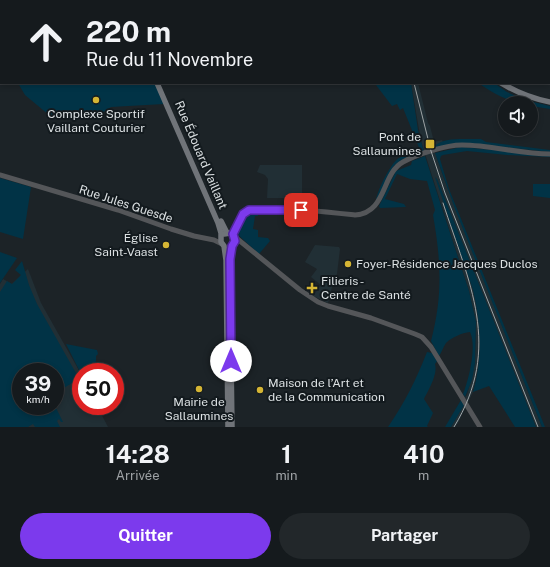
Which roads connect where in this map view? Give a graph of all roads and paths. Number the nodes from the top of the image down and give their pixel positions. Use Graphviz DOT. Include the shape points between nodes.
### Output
graph roads {
  1 [pos="157,84"];
  2 [pos="162,84"];
  3 [pos="503,84"];
  4 [pos="550,102"];
  5 [pos="550,154"];
  6 [pos="0,175"];
  7 [pos="232,235"];
  8 [pos="222,241"];
  9 [pos="245,244"];
  10 [pos="233,245"];
  11 [pos="228,427"];
  12 [pos="232,427"];
  13 [pos="480,427"];
  1 -- 8 [label="main road, Rue Édouard Vaillant" via="218,223"];
  2 -- 7 [label="main road, Rue Édouard Vaillant" via="221,222"];
  3 -- 4 [label="main road"];
  5 -- 7 [label="street" via="471,145 450,147 401,163 378,202 371,209 358,215 301,210 247,210"];
  6 -- 8 [label="street, Rue Jules Guesde" via="194,236"];
  7 -- 8 [label="main road"];
  7 -- 9 [label="street"];
  7 -- 10 [label="main road"];
  8 -- 10 [label="main road" via="229,247"];
  8 -- 11 [label="main road, Rue Édouard Vaillant" via="226,252 227,272"];
  9 -- 10 [label="street"];
  9 -- 13 [label="street" via="318,302 422,337 431,347"];
  10 -- 12 [label="main road" via="230,259"];
}
